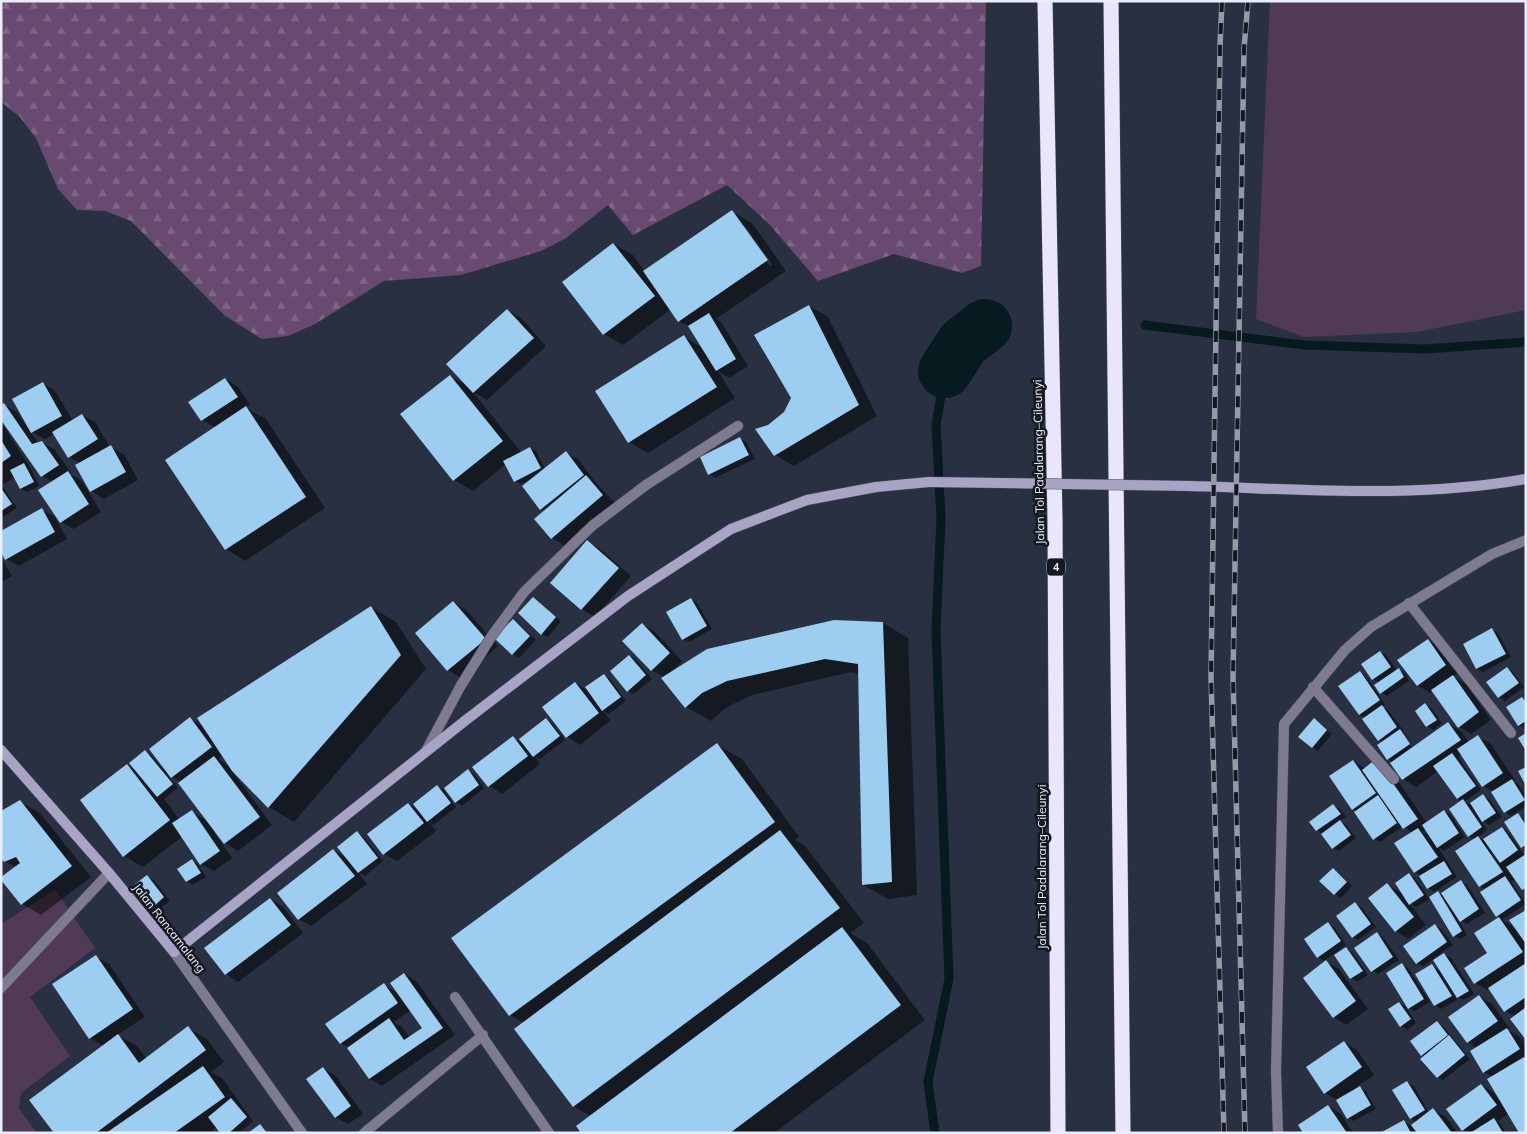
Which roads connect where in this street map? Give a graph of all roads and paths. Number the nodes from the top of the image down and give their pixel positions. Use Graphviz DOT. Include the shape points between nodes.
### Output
graph roads {
  1 [pos="1045,1"];
  2 [pos="1111,1"];
  3 [pos="738,426"];
  4 [pos="1526,479"];
  5 [pos="1526,540"];
  6 [pos="1409,603"];
  7 [pos="1313,687"];
  8 [pos="1511,733"];
  9 [pos="1,750"];
  10 [pos="426,752"];
  11 [pos="1394,779"];
  12 [pos="109,873"];
  13 [pos="174,952"];
  14 [pos="1,988"];
  15 [pos="455,997"];
  16 [pos="483,1035"];
  17 [pos="302,1133"];
  18 [pos="364,1133"];
  19 [pos="549,1133"];
  20 [pos="1058,1133"];
  21 [pos="1123,1133"];
  22 [pos="1278,1133"];
  1 -- 20 [label="highway, Jalan Tol Padalarang–Cileunyi / 4" via="1055,530"];
  2 -- 21 [label="highway"];
  3 -- 10 [label="street" via="646,485 592,526 524,592 460,687"];
  4 -- 10 [label="street, bridge" via="1495,485 1424,490 1335,491 929,482 876,486 807,500 731,529 628,596"];
  5 -- 6 [label="street" via="1492,554"];
  6 -- 7 [label="street" via="1345,650"];
  6 -- 8 [label="street"];
  7 -- 11 [label="street"];
  7 -- 22 [label="street" via="1284,724 1276,1072"];
  9 -- 12 [label="street, Jalan Rancamalang"];
  10 -- 13 [label="street"];
  12 -- 13 [label="street, Jalan Rancamalang"];
  12 -- 14 [label="street"];
  13 -- 17 [label="street, Jalan Rancamalang"];
  15 -- 16 [label="street"];
  16 -- 18 [label="street"];
  16 -- 19 [label="street"];
}
